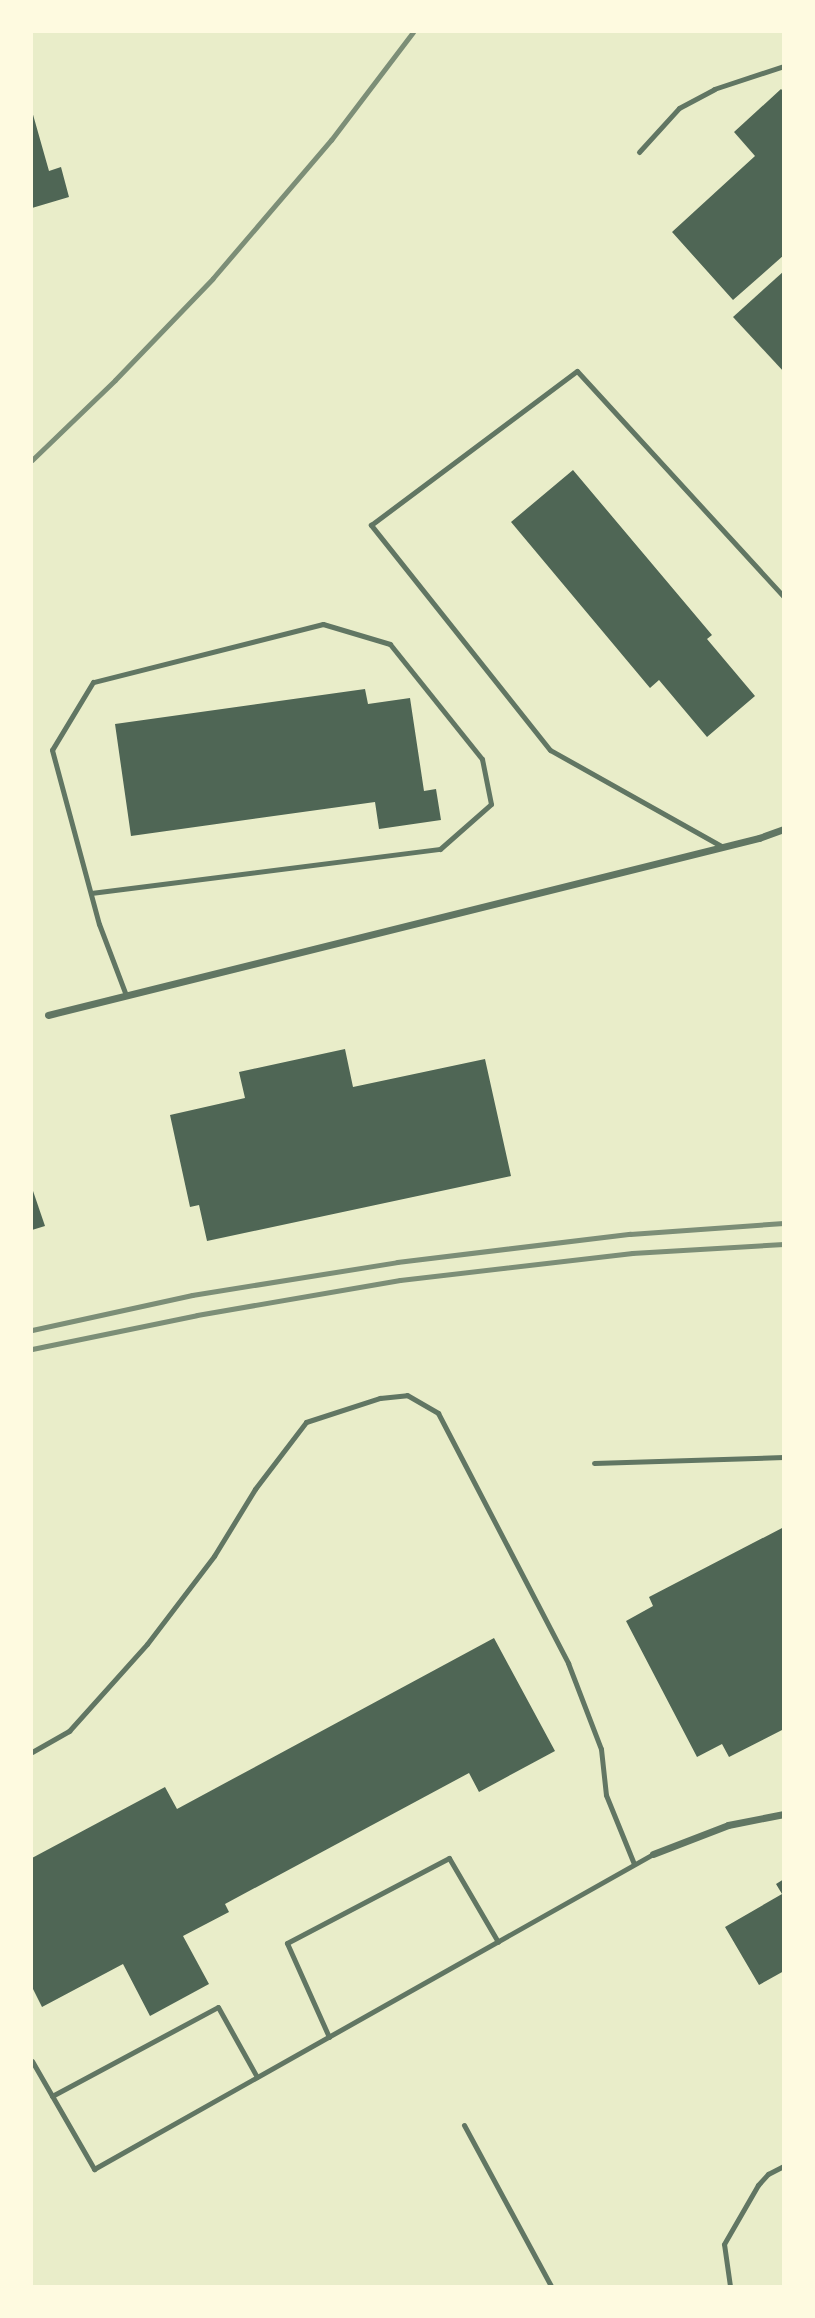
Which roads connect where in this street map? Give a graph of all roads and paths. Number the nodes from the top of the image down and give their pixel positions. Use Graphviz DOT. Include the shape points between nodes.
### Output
graph roads {
  1 [pos="783,66"];
  2 [pos="639,152"];
  3 [pos="783,597"];
  4 [pos="783,829"];
  5 [pos="723,847"];
  6 [pos="91,892"];
  7 [pos="126,995"];
  8 [pos="48,1014"];
  9 [pos="783,1457"];
  10 [pos="594,1463"];
  11 [pos="32,1752"];
  12 [pos="783,1814"];
  13 [pos="653,1854"];
  14 [pos="634,1864"];
  15 [pos="498,1942"];
  16 [pos="329,2037"];
  17 [pos="32,2061"];
  18 [pos="257,2077"];
  19 [pos="52,2096"];
  20 [pos="464,2125"];
  21 [pos="783,2166"];
  22 [pos="551,2287"];
  23 [pos="730,2287"];
  1 -- 2 [label="lane" via="713,89 679,108"];
  3 -- 5 [label="lane" via="577,371 371,525 550,750"];
  4 -- 5 [label="street"];
  5 -- 7 [label="street"];
  6 -- 6 [label="lane" via="52,750 93,682 323,624 390,644 482,760 491,804 440,849"];
  6 -- 7 [label="lane"];
  7 -- 8 [label="street"];
  9 -- 10 [label="lane"];
  11 -- 14 [label="lane" via="69,1731 147,1644 306,1422 380,1398 407,1395 439,1413 568,1663 601,1749 606,1795"];
  12 -- 13 [label="street" via="728,1825"];
  13 -- 14 [label="lane"];
  14 -- 15 [label="lane"];
  15 -- 16 [label="lane"];
  15 -- 16 [label="lane" via="449,1858 287,1943"];
  16 -- 18 [label="lane"];
  17 -- 19 [label="lane"];
  18 -- 19 [label="lane" via="218,2007"];
  18 -- 19 [label="lane" via="94,2169"];
  20 -- 22 [label="lane"];
  21 -- 23 [label="lane" via="758,2185 724,2245"];
}
